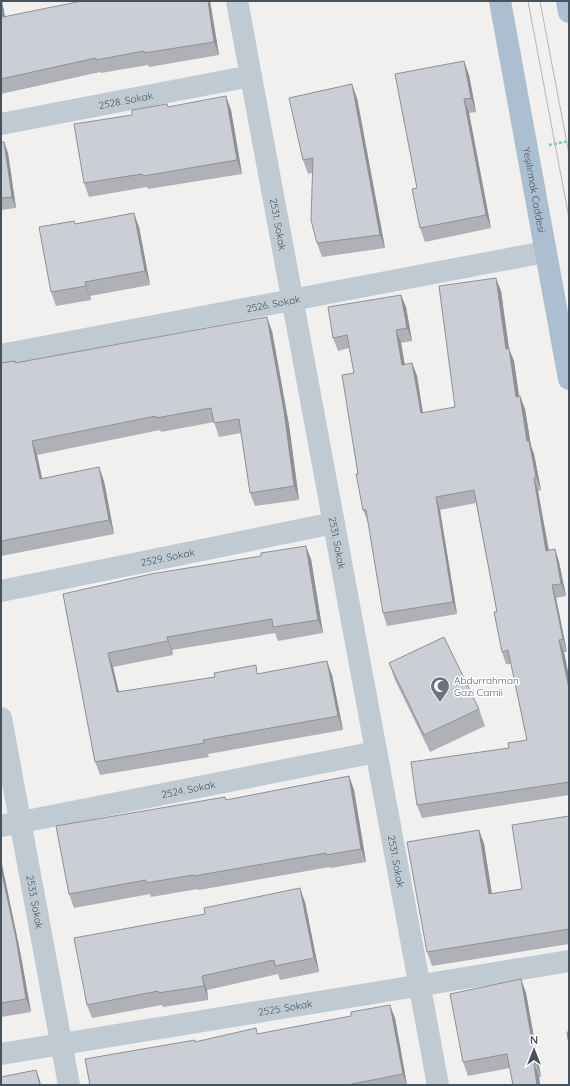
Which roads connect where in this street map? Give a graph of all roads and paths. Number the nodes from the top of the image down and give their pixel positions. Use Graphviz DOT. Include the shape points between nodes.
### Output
graph roads {
  1 [pos="237,1"];
  2 [pos="500,1"];
  3 [pos="567,1"];
  4 [pos="569,12"];
  5 [pos="251,76"];
  6 [pos="1,124"];
  7 [pos="545,252"];
  8 [pos="292,299"];
  9 [pos="1,355"];
  10 [pos="569,379"];
  11 [pos="334,523"];
  12 [pos="1,591"];
  13 [pos="1,718"];
  14 [pos="376,752"];
  15 [pos="11,824"];
  16 [pos="569,961"];
  17 [pos="420,986"];
  18 [pos="61,1043"];
  19 [pos="1,1054"];
  20 [pos="69,1085"];
  21 [pos="438,1085"];
  1 -- 5 [label="street, 2531. Sokak"];
  2 -- 7 [label="main road, Yeşilırmak Caddesi"];
  3 -- 4 [label="main road"];
  5 -- 6 [label="street, 2528. Sokak"];
  5 -- 8 [label="street, 2531. Sokak"];
  7 -- 8 [label="street, 2526. Sokak"];
  7 -- 10 [label="main road, Yeşilırmak Caddesi"];
  8 -- 9 [label="street, 2526. Sokak"];
  8 -- 11 [label="street, 2531. Sokak"];
  11 -- 12 [label="street, 2529. Sokak"];
  11 -- 14 [label="street, 2531. Sokak"];
  13 -- 15 [label="street, 2533. Sokak"];
  14 -- 15 [label="street, 2524. Sokak"];
  14 -- 17 [label="street, 2531. Sokak"];
  15 -- 18 [label="street, 2533. Sokak"];
  16 -- 17 [label="street, 2525. Sokak"];
  17 -- 18 [label="street, 2525. Sokak"];
  17 -- 21 [label="street, 2531. Sokak"];
  18 -- 19 [label="street, 2525. Sokak"];
  18 -- 20 [label="street, 2533. Sokak"];
}
